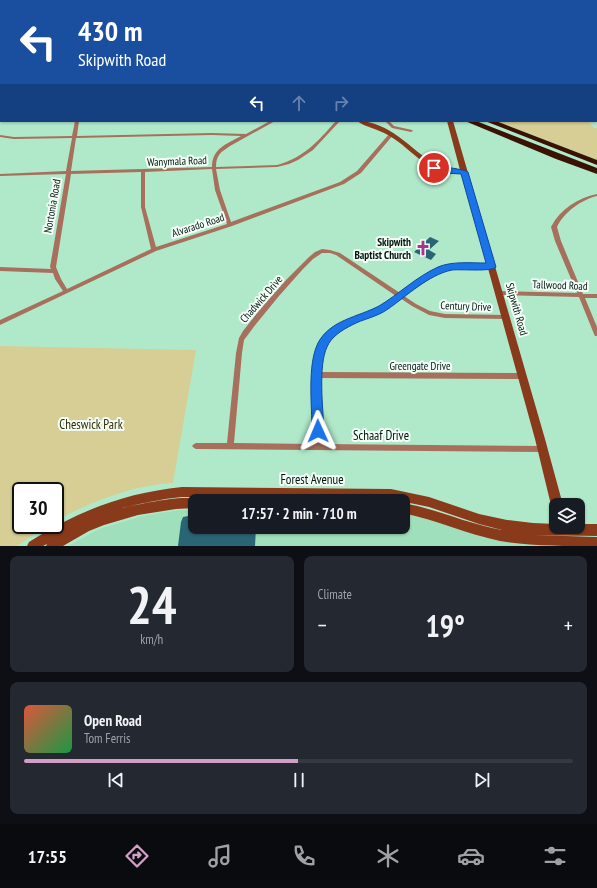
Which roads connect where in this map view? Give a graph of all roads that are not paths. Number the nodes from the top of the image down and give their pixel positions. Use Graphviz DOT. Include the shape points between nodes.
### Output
graph roads {
  1 [pos="77,122"];
  2 [pos="271,122"];
  3 [pos="337,122"];
  4 [pos="363,122"];
  5 [pos="388,122"];
  6 [pos="450,122"];
  7 [pos="471,122"];
  8 [pos="492,122"];
  9 [pos="411,131"];
  10 [pos="247,134"];
  11 [pos="392,134"];
  12 [pos="0,136"];
  13 [pos="74,137"];
  14 [pos="597,163"];
  15 [pos="215,169"];
  16 [pos="143,171"];
  17 [pos="597,171"];
  18 [pos="464,172"];
  19 [pos="68,173"];
  20 [pos="0,176"];
  21 [pos="597,195"];
  22 [pos="230,225"];
  23 [pos="154,250"];
  24 [pos="325,251"];
  25 [pos="492,267"];
  26 [pos="0,269"];
  27 [pos="54,271"];
  28 [pos="66,291"];
  29 [pos="499,293"];
  30 [pos="581,295"];
  31 [pos="400,296"];
  32 [pos="597,296"];
  33 [pos="506,317"];
  34 [pos="0,323"];
  35 [pos="597,334"];
  36 [pos="317,375"];
  37 [pos="523,376"];
  38 [pos="196,446"];
  39 [pos="230,446"];
  40 [pos="318,446"];
  41 [pos="543,449"];
  42 [pos="555,498"];
  43 [pos="188,504"];
  44 [pos="410,510"];
  45 [pos="549,528"];
  46 [pos="585,529"];
  47 [pos="597,530"];
  48 [pos="564,534"];
  49 [pos="597,543"];
  50 [pos="567,544"];
  51 [pos="33,546"];
  52 [pos="52,546"];
  1 -- 13 [label="street, Nortonia Road"];
  2 -- 10 [label="street"];
  3 -- 15 [label="street, Wanymala Road" via="314,148 292,162 270,167"];
  4 -- 11 [label="main road"];
  5 -- 9 [label="street" via="396,128"];
  6 -- 18 [label="main road, Skipwith Road"];
  7 -- 17 [label="highway"];
  8 -- 14 [label="highway"];
  10 -- 13 [label="street"];
  10 -- 15 [label="street" via="218,152"];
  11 -- 18 [label="main road" via="434,168"];
  11 -- 22 [label="street, Alvarado Road" via="368,162 348,180"];
  12 -- 13 [label="street"];
  13 -- 19 [label="street, Nortonia Road"];
  15 -- 16 [label="street, Wanymala Road"];
  15 -- 22 [label="street" via="219,197"];
  16 -- 19 [label="street, Wanymala Road"];
  16 -- 23 [label="street" via="144,207"];
  18 -- 25 [label="main road, Skipwith Road"];
  19 -- 20 [label="street, Wanymala Road"];
  19 -- 27 [label="street, Nortonia Road"];
  21 -- 30 [label="street" via="586,198 566,212 554,227"];
  22 -- 23 [label="street, Alvarado Road"];
  23 -- 28 [label="street, Alvarado Road"];
  24 -- 31 [label="street, Century Drive" via="350,261"];
  24 -- 39 [label="street, Chadwick Drive" via="316,254 305,264 243,337 238,360"];
  25 -- 29 [label="main road, Skipwith Road"];
  25 -- 31 [label="street" via="459,266 441,269"];
  26 -- 27 [label="street"];
  27 -- 28 [label="street"];
  28 -- 34 [label="street, Alvarado Road"];
  29 -- 30 [label="street, Tallwood Road"];
  29 -- 33 [label="main road, Skipwith Road"];
  30 -- 32 [label="street, Tallwood Road"];
  30 -- 35 [label="street"];
  31 -- 33 [label="street, Century Drive" via="424,311 439,316"];
  31 -- 36 [label="street" via="332,333 319,351"];
  33 -- 37 [label="main road, Skipwith Road"];
  36 -- 37 [label="street, Greengate Drive"];
  36 -- 40 [label="street"];
  37 -- 41 [label="main road, Skipwith Road"];
  38 -- 39 [label="street, Schaaf Drive"];
  39 -- 40 [label="street, Schaaf Drive"];
  40 -- 41 [label="street, Schaaf Drive"];
  41 -- 42 [label="main road, Skipwith Road"];
  43 -- 52 [label="main road" via="160,505 126,512 85,528"];
  44 -- 50 [label="main road" via="511,538"];
  45 -- 51 [label="main road, Forest Avenue" via="500,524 429,502 391,494 182,492 149,495 107,507 59,529"];
  46 -- 47 [label="main road, Forest Avenue"];
  48 -- 50 [label="main road"];
  49 -- 50 [label="main road"];
}
